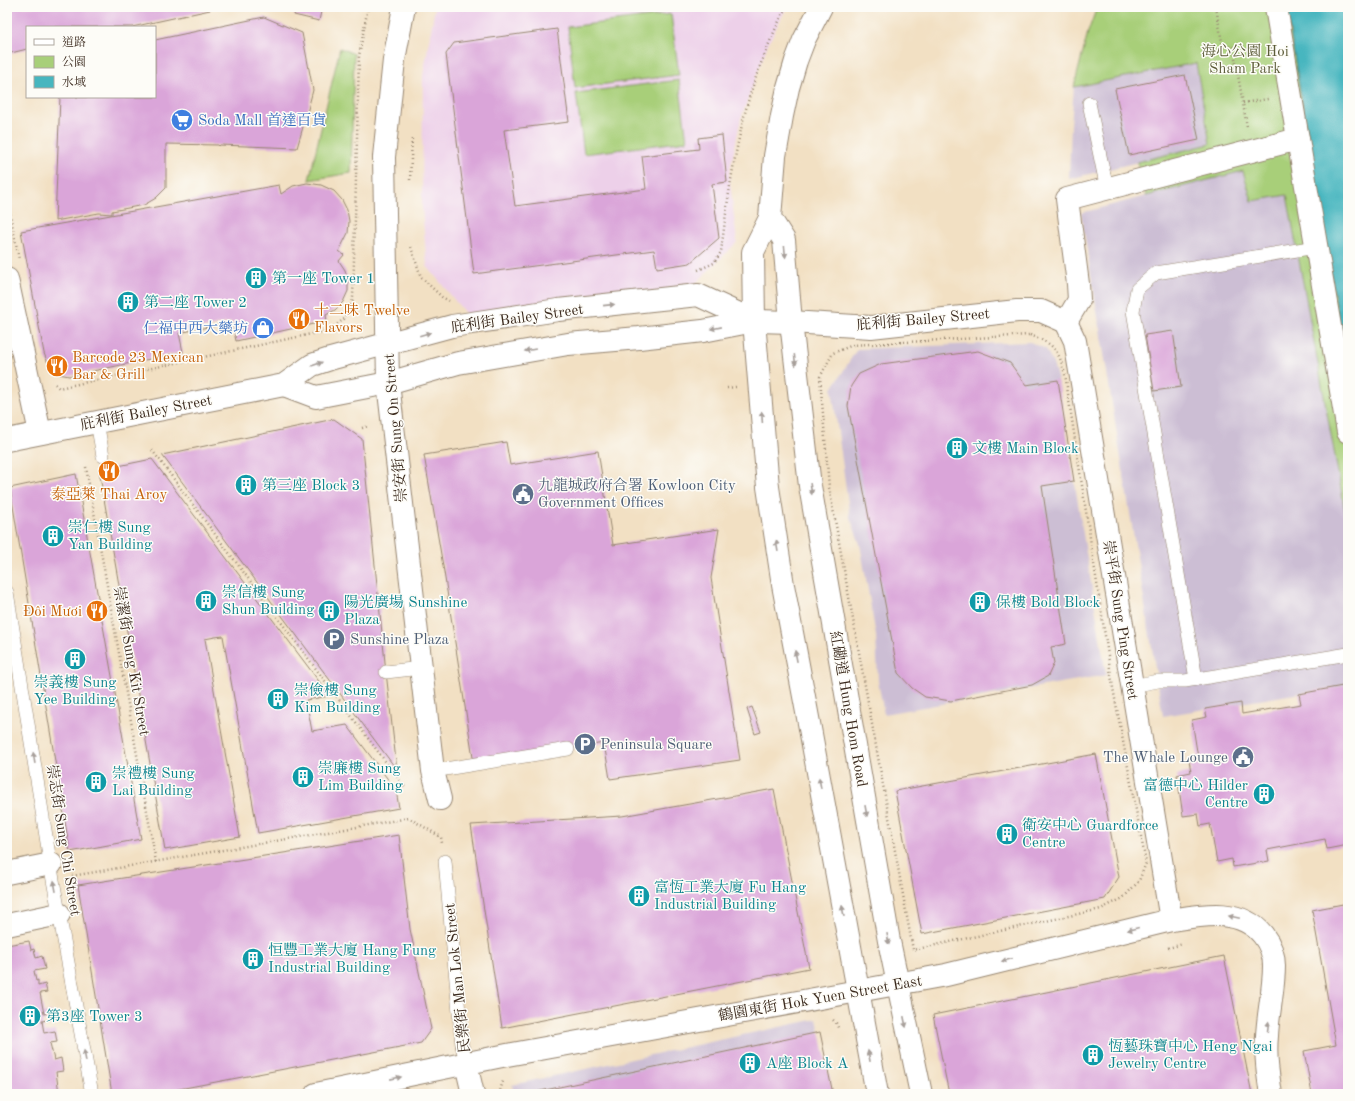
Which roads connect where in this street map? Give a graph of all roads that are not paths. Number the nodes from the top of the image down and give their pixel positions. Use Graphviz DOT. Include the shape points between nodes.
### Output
graph roads {
  1 [pos="404,7"];
  2 [pos="821,7"];
  3 [pos="1276,7"];
  4 [pos="1089,103"];
  5 [pos="1298,139"];
  6 [pos="1107,189"];
  7 [pos="770,218"];
  8 [pos="1316,247"];
  9 [pos="7,279"];
  10 [pos="754,321"];
  11 [pos="791,322"];
  12 [pos="1066,322"];
  13 [pos="388,344"];
  14 [pos="388,383"];
  15 [pos="284,385"];
  16 [pos="97,422"];
  17 [pos="1348,432"];
  18 [pos="40,433"];
  19 [pos="7,440"];
  20 [pos="103,456"];
  21 [pos="7,592"];
  22 [pos="1348,654"];
  23 [pos="421,668"];
  24 [pos="386,672"];
  25 [pos="1196,679"];
  26 [pos="1132,686"];
  27 [pos="568,749"];
  28 [pos="432,771"];
  29 [pos="440,799"];
  30 [pos="445,861"];
  31 [pos="51,864"];
  32 [pos="7,873"];
  33 [pos="60,914"];
  34 [pos="1171,920"];
  35 [pos="7,925"];
  36 [pos="897,984"];
  37 [pos="857,991"];
  38 [pos="466,1064"];
  39 [pos="92,1094"];
  40 [pos="316,1094"];
  41 [pos="473,1094"];
  42 [pos="877,1094"];
  43 [pos="921,1094"];
  44 [pos="1271,1094"];
  1 -- 13 [label="street, 崇安街 Sung On Street" via="394,60 384,157"];
  2 -- 7 [label="street" via="804,40 788,88 775,156"];
  3 -- 5 [label="street"];
  4 -- 6 [label="lane"];
  5 -- 6 [label="street"];
  5 -- 8 [label="street"];
  6 -- 12 [label="street" via="1067,199 1079,300"];
  7 -- 10 [label="street" via="753,252"];
  7 -- 11 [label="street, 紅磡道 Hung Hom Road, one-way" via="784,240"];
  8 -- 17 [label="street"];
  8 -- 25 [label="lane" via="1156,273 1137,289 1133,311"];
  9 -- 18 [label="street"];
  10 -- 11 [label="street, 庇利街 Bailey Street"];
  13 -- 10 [label="street, 庇利街 Bailey Street, one-way" via="452,326 558,310 698,295"];
  10 -- 14 [label="street, 庇利街 Bailey Street, one-way" via="703,331 568,344 458,363"];
  37 -- 10 [label="street, one-way" via="781,577 768,486"];
  11 -- 12 [label="street, 庇利街 Bailey Street" via="871,327 1017,311 1041,311"];
  11 -- 36 [label="street, 紅磡道 Hung Hom Road, one-way" via="810,486"];
  12 -- 26 [label="street, 崇平街 Sung Ping Street" via="1075,341"];
  13 -- 14 [label="street, 崇安街 Sung On Street"];
  15 -- 13 [label="street, 庇利街 Bailey Street, one-way" via="312,364"];
  14 -- 15 [label="street, 庇利街 Bailey Street" via="316,397"];
  14 -- 23 [label="street, 崇安街 Sung On Street"];
  15 -- 16 [label="street, 庇利街 Bailey Street"];
  16 -- 18 [label="street, 庇利街 Bailey Street"];
  16 -- 20 [label="lane"];
  18 -- 19 [label="street, 庇利街 Bailey Street"];
  31 -- 21 [label="lane, 崇志街 Sung Chi Street, one-way"];
  22 -- 25 [label="lane"];
  23 -- 24 [label="lane"];
  23 -- 28 [label="street, 崇安街 Sung On Street"];
  25 -- 26 [label="lane" via="1158,681"];
  26 -- 34 [label="street, 崇平街 Sung Ping Street"];
  27 -- 28 [label="lane"];
  28 -- 29 [label="street, 崇安街 Sung On Street"];
  30 -- 38 [label="lane, 民樂街 Man Lok Street"];
  31 -- 32 [label="street"];
  33 -- 31 [label="lane, 崇志街 Sung Chi Street, one-way"];
  33 -- 35 [label="street"];
  39 -- 33 [label="lane, 崇志街 Sung Chi Street, one-way"];
  34 -- 36 [label="street, 鶴園東街 Hok Yuen Street East, one-way" via="946,975"];
  44 -- 34 [label="street, 鶴園東街 Hok Yuen Street East, one-way" via="1266,1037 1274,964 1272,952 1265,938 1257,928 1238,917 1210,915"];
  36 -- 37 [label="street, 鶴園東街 Hok Yuen Street East"];
  36 -- 43 [label="street, 紅磡道 Hung Hom Road, one-way"];
  37 -- 38 [label="street, 鶴園東街 Hok Yuen Street East"];
  42 -- 37 [label="street, one-way"];
  40 -- 38 [label="street, 鶴園東街 Hok Yuen Street East, one-way"];
  38 -- 41 [label="street, 民樂街 Man Lok Street"];
}
